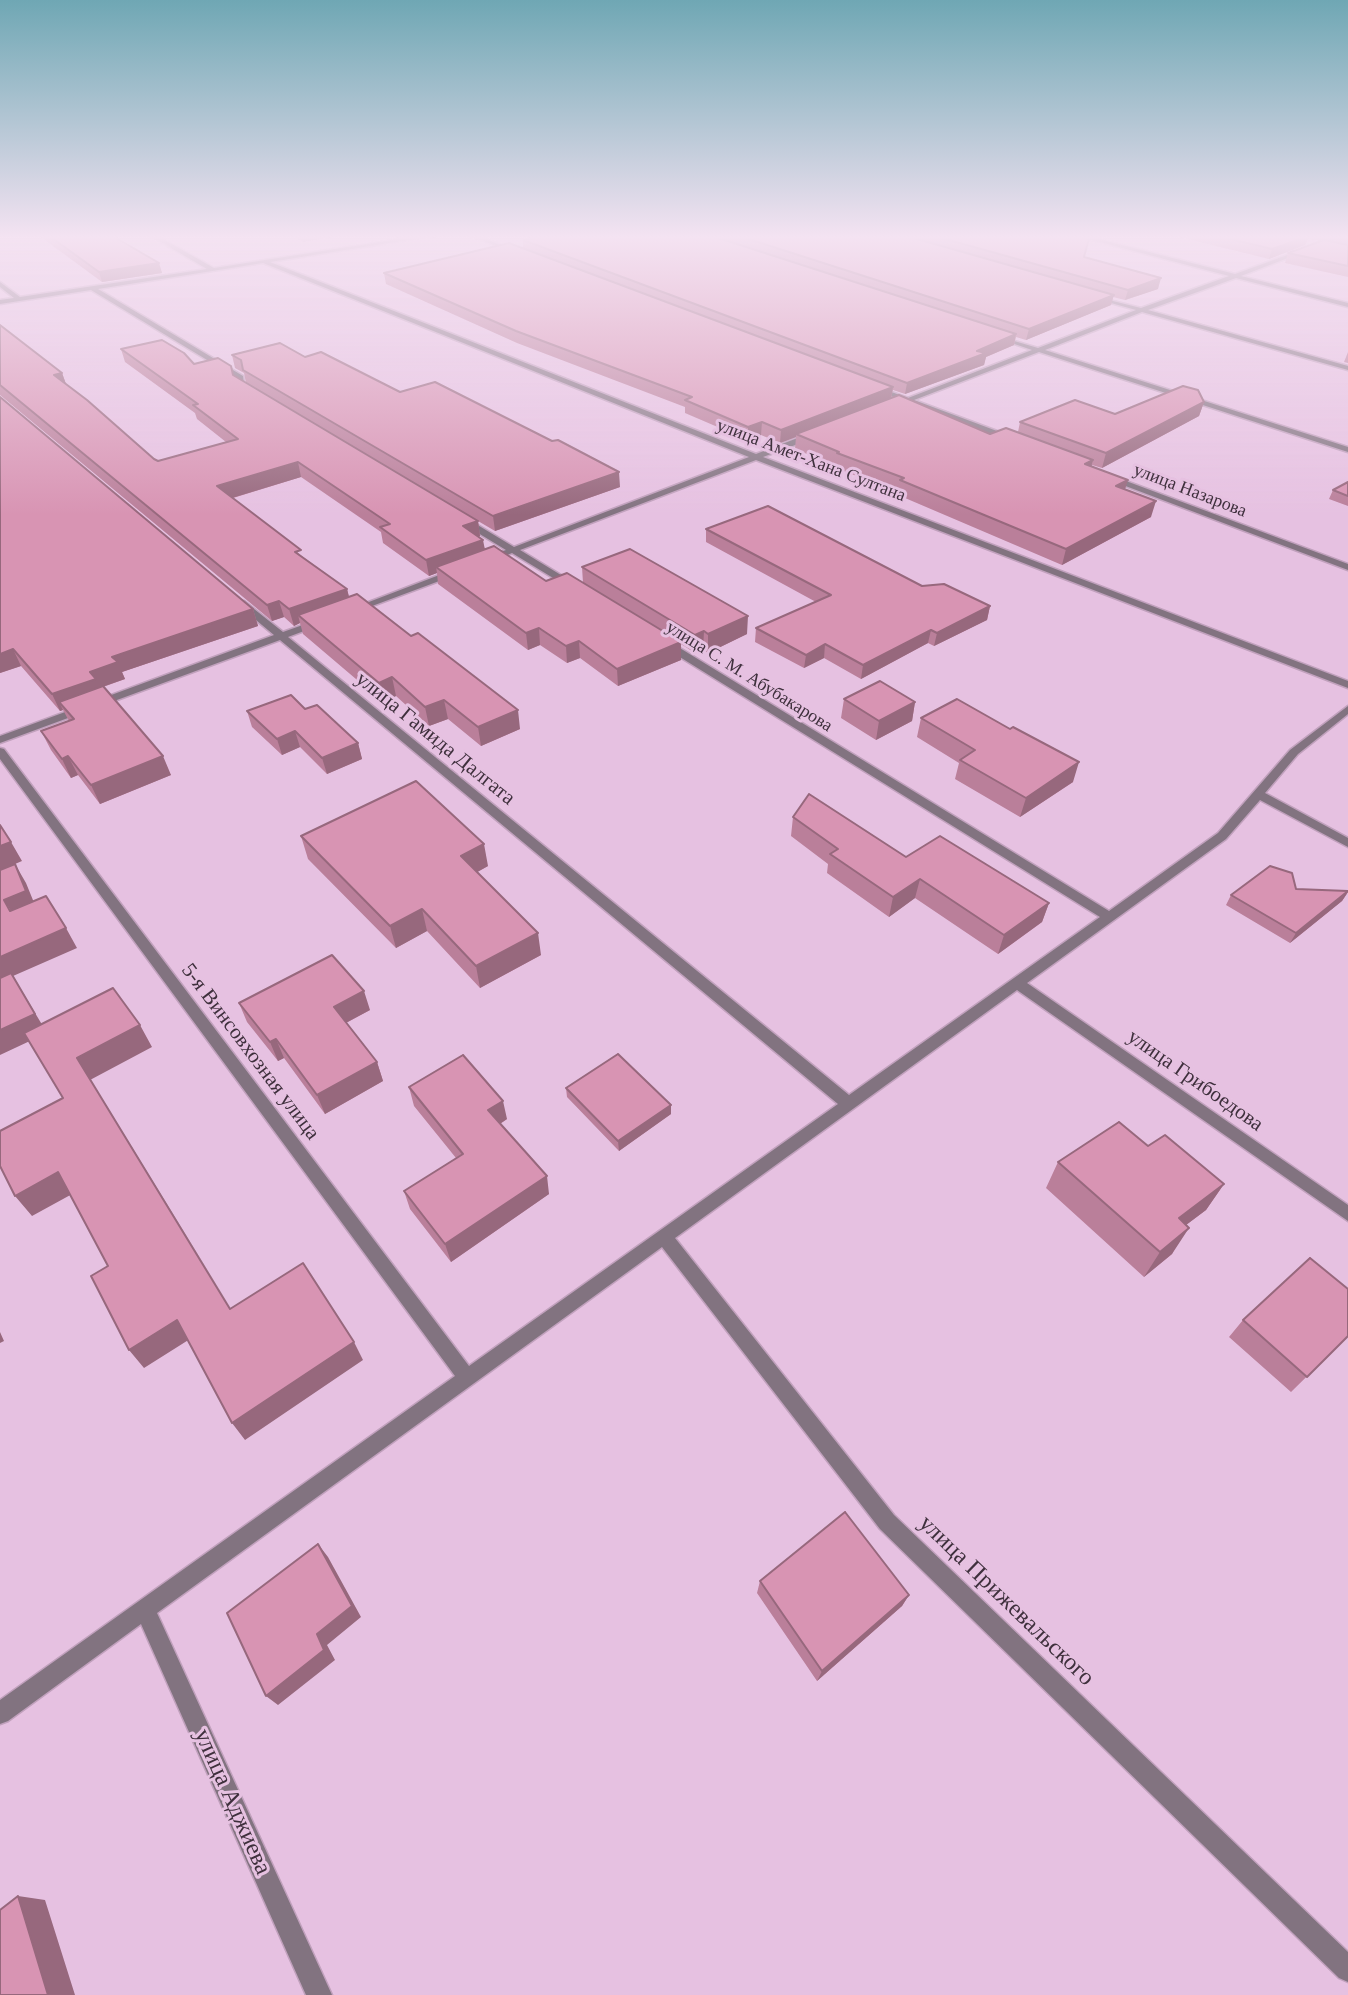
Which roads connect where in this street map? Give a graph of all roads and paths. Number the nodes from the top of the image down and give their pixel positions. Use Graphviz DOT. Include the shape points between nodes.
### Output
graph roads {
  1 [pos="159,328"];
  2 [pos="430,328"];
  3 [pos="1096,328"];
  4 [pos="1206,328"];
  5 [pos="988,333"];
  6 [pos="1040,350"];
  7 [pos="1348,368"];
  8 [pos="870,386"];
  9 [pos="908,400"];
  10 [pos="264,401"];
  11 [pos="883,410"];
  12 [pos="819,433"];
  13 [pos="1024,444"];
  14 [pos="1348,450"];
  15 [pos="755,457"];
  16 [pos="1102,474"];
  17 [pos="455,514"];
  18 [pos="514,550"];
  19 [pos="476,565"];
  20 [pos="1348,567"];
  21 [pos="463,569"];
  22 [pos="229,593"];
  23 [pos="586,594"];
  24 [pos="346,613"];
  25 [pos="333,618"];
  26 [pos="281,637"];
  27 [pos="657,638"];
  28 [pos="1348,685"];
  29 [pos="1348,709"];
  30 [pos="0,740"];
  31 [pos="0,751"];
  32 [pos="1258,794"];
  33 [pos="1348,843"];
  34 [pos="1109,917"];
  35 [pos="1017,983"];
  36 [pos="849,1104"];
  37 [pos="1348,1214"];
  38 [pos="664,1237"];
  39 [pos="467,1378"];
  40 [pos="145,1609"];
  41 [pos="0,1713"];
  42 [pos="1348,1969"];
  43 [pos="319,1995"];
  1 -- 10 [label="street" via="240,377 240,386"];
  2 -- 15 [label="street, улица Амет-Хана Султана"];
  3 -- 6 [label="street"];
  4 -- 7 [label="street"];
  5 -- 6 [label="street"];
  6 -- 9 [label="street"];
  6 -- 14 [label="street"];
  8 -- 9 [label="street"];
  9 -- 11 [label="street"];
  9 -- 13 [label="street"];
  12 -- 15 [label="street"];
  15 -- 18 [label="street"];
  15 -- 28 [label="street, улица Амет-Хана Султана"];
  16 -- 20 [label="street, улица Назарова"];
  17 -- 18 [label="street"];
  18 -- 19 [label="street"];
  18 -- 23 [label="street"];
  21 -- 24 [label="street"];
  22 -- 26 [label="street, улица Гамида Далгата"];
  25 -- 26 [label="street"];
  26 -- 30 [label="street"];
  26 -- 36 [label="street, улица Гамида Далгата"];
  27 -- 34 [label="street, улица С. М. Абубакарова"];
  29 -- 32 [label="street" via="1294,752"];
  31 -- 39 [label="street, 5-я Винсовхозная улица"];
  32 -- 33 [label="street"];
  32 -- 34 [label="street" via="1222,836"];
  34 -- 35 [label="street"];
  35 -- 36 [label="street"];
  35 -- 37 [label="street, улица Грибоедова"];
  36 -- 38 [label="street"];
  38 -- 39 [label="street"];
  38 -- 42 [label="street, улица Прижевальского" via="887,1522"];
  39 -- 40 [label="street"];
  40 -- 41 [label="street"];
  40 -- 43 [label="street, улица Аджиева"];
}
